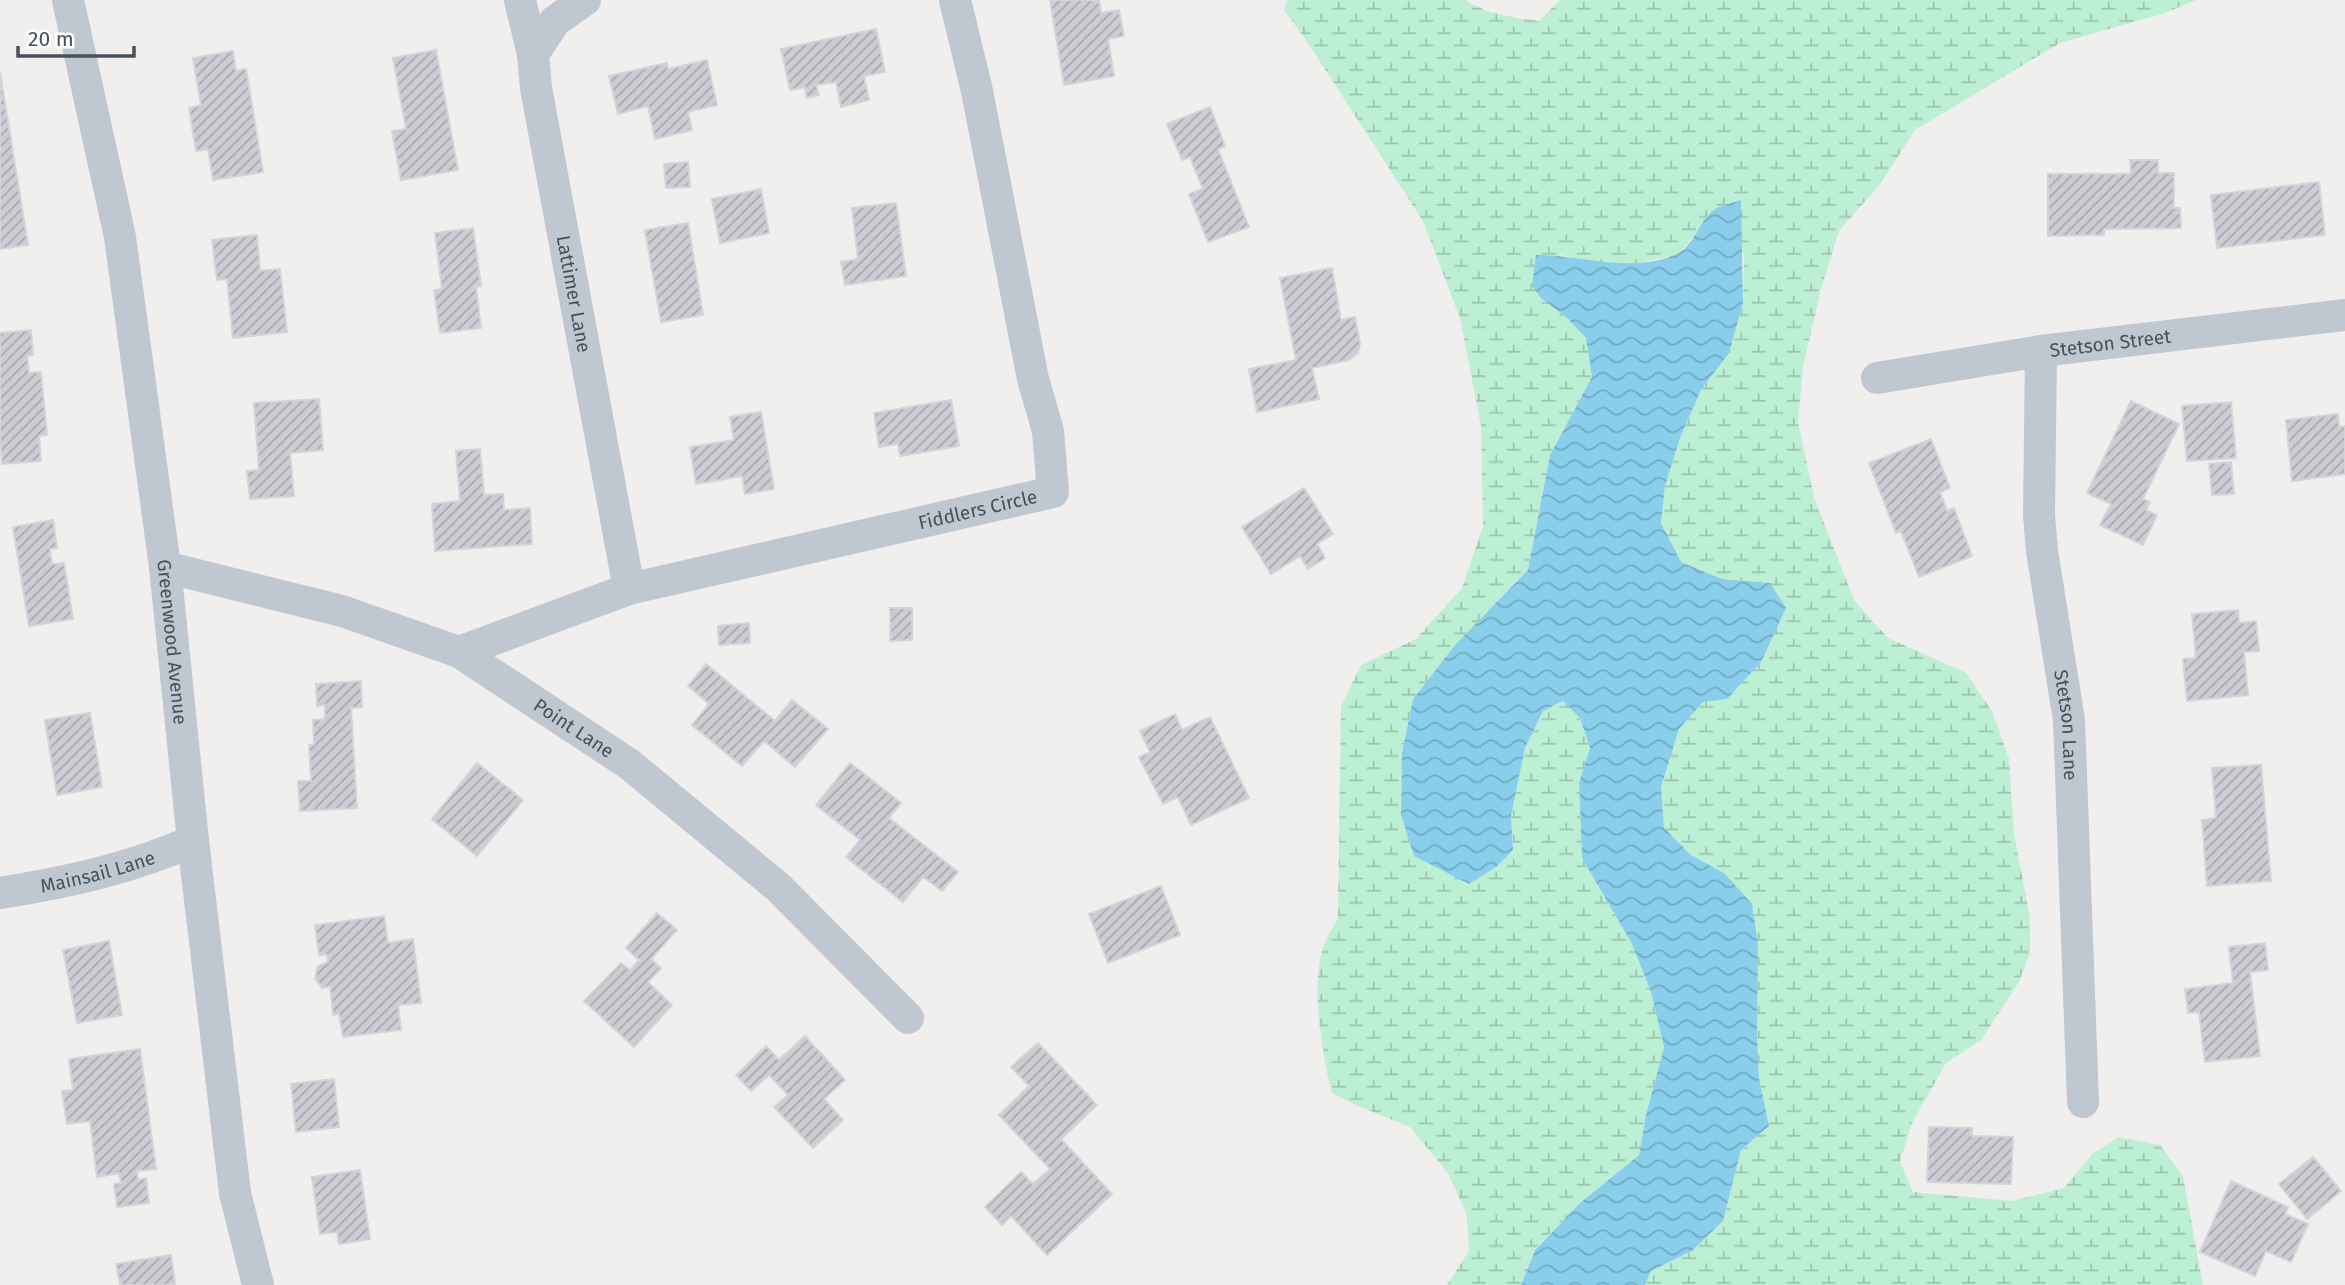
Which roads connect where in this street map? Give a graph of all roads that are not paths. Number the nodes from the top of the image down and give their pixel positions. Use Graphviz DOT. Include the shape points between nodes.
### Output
graph roads {
  1 [pos="68,0"];
  2 [pos="520,0"];
  3 [pos="584,0"];
  4 [pos="955,0"];
  5 [pos="533,54"];
  6 [pos="2345,315"];
  7 [pos="2041,351"];
  8 [pos="1877,378"];
  9 [pos="165,567"];
  10 [pos="629,589"];
  11 [pos="459,652"];
  12 [pos="193,841"];
  13 [pos="0,893"];
  14 [pos="908,1018"];
  15 [pos="2083,1102"];
  16 [pos="258,1285"];
  1 -- 9 [label="street, Greenwood Avenue" via="120,237"];
  2 -- 5 [label="street, Lattimer Lane"];
  3 -- 5 [label="street" via="555,21"];
  4 -- 10 [label="street, Fiddlers Circle" via="1033,379 1048,431 1053,492"];
  5 -- 10 [label="street, Lattimer Lane"];
  6 -- 7 [label="street, Stetson Street"];
  7 -- 8 [label="street, Stetson Street"];
  7 -- 15 [label="street, Stetson Lane" via="2039,515 2069,720"];
  9 -- 11 [label="street, Point Lane" via="342,611"];
  9 -- 12 [label="street, Greenwood Avenue"];
  10 -- 11 [label="street, Fiddlers Circle"];
  11 -- 14 [label="street, Point Lane" via="629,764 779,888"];
  12 -- 13 [label="street, Mainsail Lane" via="151,859 71,881"];
  12 -- 16 [label="street, Greenwood Avenue" via="235,1193"];
}
